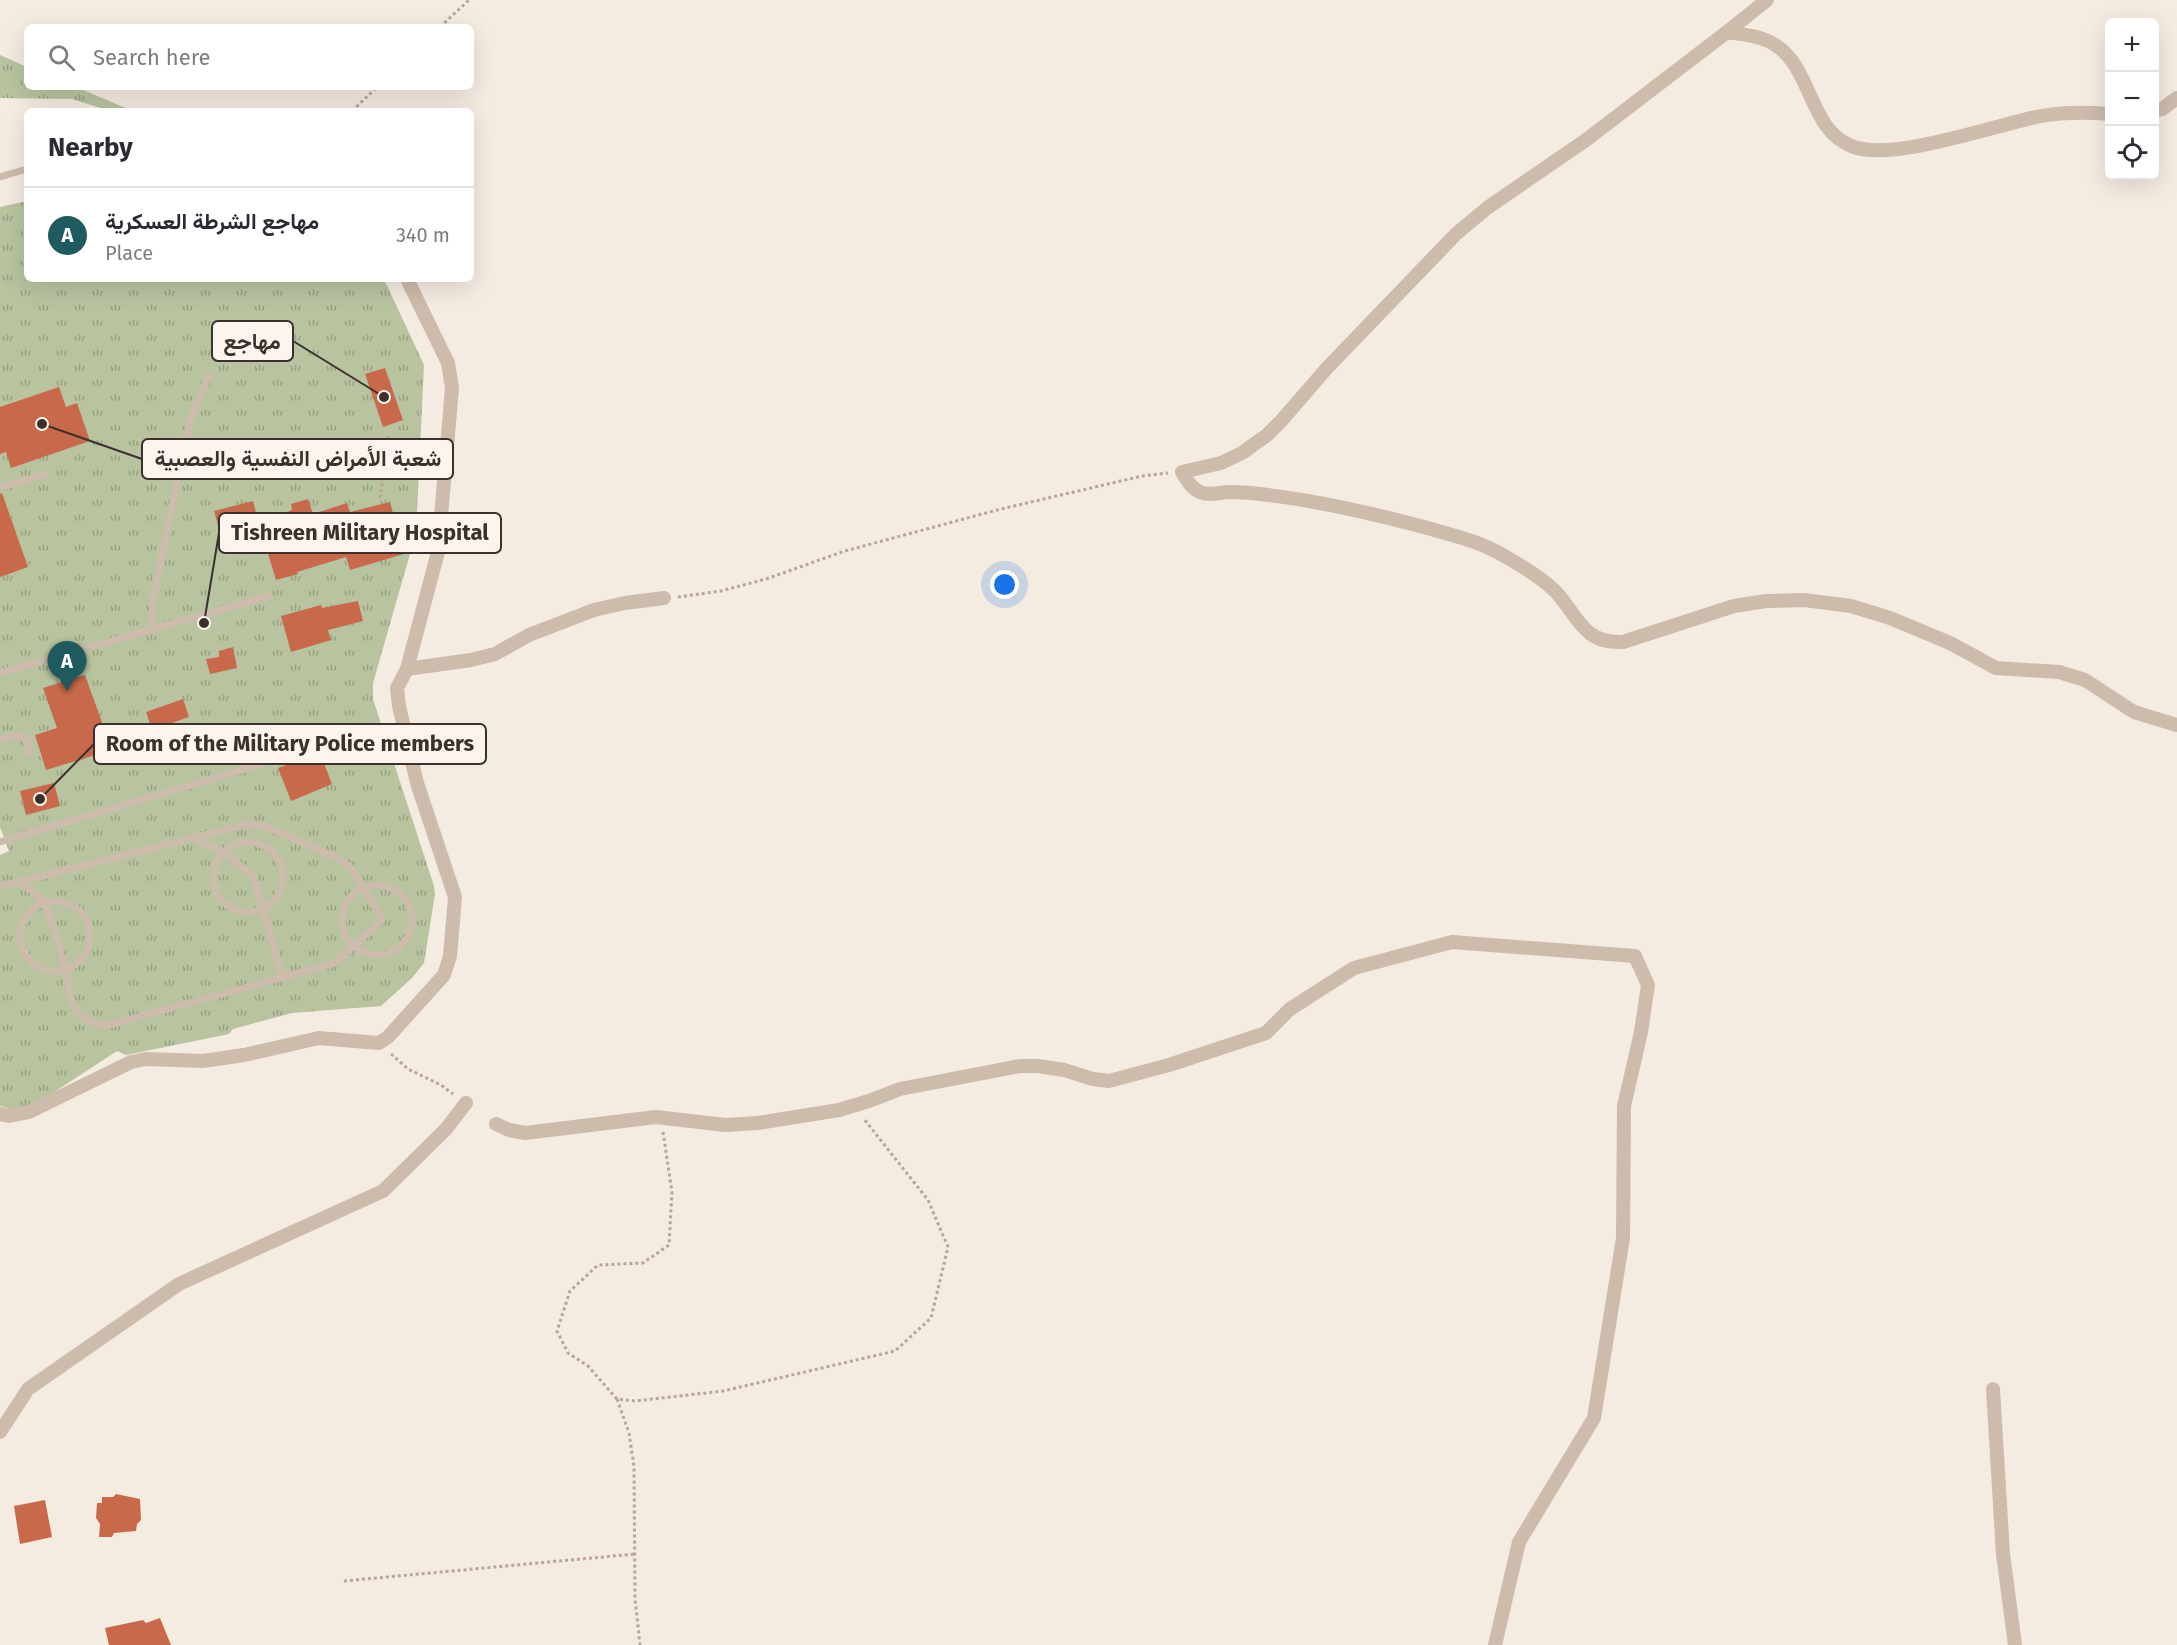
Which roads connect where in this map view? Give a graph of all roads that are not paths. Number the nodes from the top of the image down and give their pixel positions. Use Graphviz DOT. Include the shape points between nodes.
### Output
graph roads {
  1 [pos="1767,0"];
  2 [pos="1728,32"];
  3 [pos="2177,99"];
  4 [pos="2159,110"];
  5 [pos="2105,114"];
  6 [pos="24,170"];
  7 [pos="0,177"];
  8 [pos="408,282"];
  9 [pos="209,375"];
  10 [pos="46,474"];
  11 [pos="0,488"];
  12 [pos="269,596"];
  13 [pos="664,598"];
  14 [pos="152,630"];
  15 [pos="407,669"];
  16 [pos="0,673"];
  17 [pos="2177,724"];
  18 [pos="0,740"];
  19 [pos="329,744"];
  20 [pos="29,754"];
  21 [pos="194,838"];
  22 [pos="0,842"];
  23 [pos="223,852"];
  24 [pos="19,882"];
  25 [pos="0,886"];
  26 [pos="364,887"];
  27 [pos="44,902"];
  28 [pos="262,908"];
  29 [pos="354,946"];
  30 [pos="65,969"];
  31 [pos="283,978"];
  32 [pos="466,1103"];
  33 [pos="0,1114"];
  34 [pos="496,1124"];
  35 [pos="1993,1389"];
  36 [pos="0,1432"];
  37 [pos="1495,1645"];
  38 [pos="2015,1645"];
  1 -- 2 [label="street"];
  2 -- 5 [label="street" via="1764,39 1780,49 1804,80 1828,129 1855,147 1885,151 2042,116 2069,112"];
  2 -- 17 [label="street" via="1456,234 1267,435 1221,463 1182,472 1191,486 1210,495 1227,492 1304,500 1470,541 1534,574 1554,590 1591,636 1608,643 1623,642 1734,606 1766,601 1804,600 1851,606 1950,643 1996,668 2059,672 2085,680 2134,712"];
  3 -- 4 [label="street"];
  6 -- 7 [label="lane"];
  8 -- 15 [label="street" via="448,363 452,388 438,552"];
  9 -- 14 [label="lane" via="189,421 153,599"];
  10 -- 11 [label="lane"];
  12 -- 14 [label="lane"];
  13 -- 15 [label="street" via="594,610 529,635 495,654"];
  14 -- 16 [label="lane"];
  15 -- 33 [label="street" via="397,688 399,706 417,783 455,897 450,956 444,975 388,1037 379,1043 319,1038 203,1061 146,1059 131,1062 29,1112"];
  18 -- 20 [label="lane" via="10,736 27,738"];
  19 -- 22 [label="lane"];
  21 -- 23 [label="lane"];
  21 -- 24 [label="lane"];
  21 -- 26 [label="lane" via="248,824 268,826 337,858 349,866"];
  23 -- 28 [label="lane" via="253,876"];
  23 -- 28 [label="lane" via="213,869 214,888 224,903 240,912"];
  23 -- 28 [label="lane" via="237,843 255,842 272,851 282,866 283,884 274,901"];
  24 -- 25 [label="lane"];
  24 -- 27 [label="lane"];
  26 -- 29 [label="lane" via="347,900 342,918 345,936"];
  26 -- 29 [label="lane" via="382,920"];
  26 -- 29 [label="lane" via="379,884 397,890 409,904 413,922 407,939 393,952 375,955"];
  27 -- 30 [label="lane"];
  27 -- 30 [label="lane" via="29,912 20,928 21,947 31,962 48,970"];
  27 -- 30 [label="lane" via="63,901 79,909 89,925 90,943 82,960"];
  28 -- 31 [label="lane"];
  29 -- 31 [label="lane" via="335,963"];
  30 -- 31 [label="lane" via="71,1001 78,1014 96,1025 109,1025"];
  32 -- 36 [label="street" via="446,1130 383,1191 179,1284 28,1389"];
  34 -- 37 [label="street" via="525,1133 662,1118 725,1125 758,1123 853,1106 900,1089 1020,1066 1046,1067 1109,1081 1266,1033 1290,1009 1354,968 1452,942 1635,956 1648,985 1624,1106 1623,1238 1594,1418 1519,1542"];
  35 -- 38 [label="street" via="2003,1554"];
}
